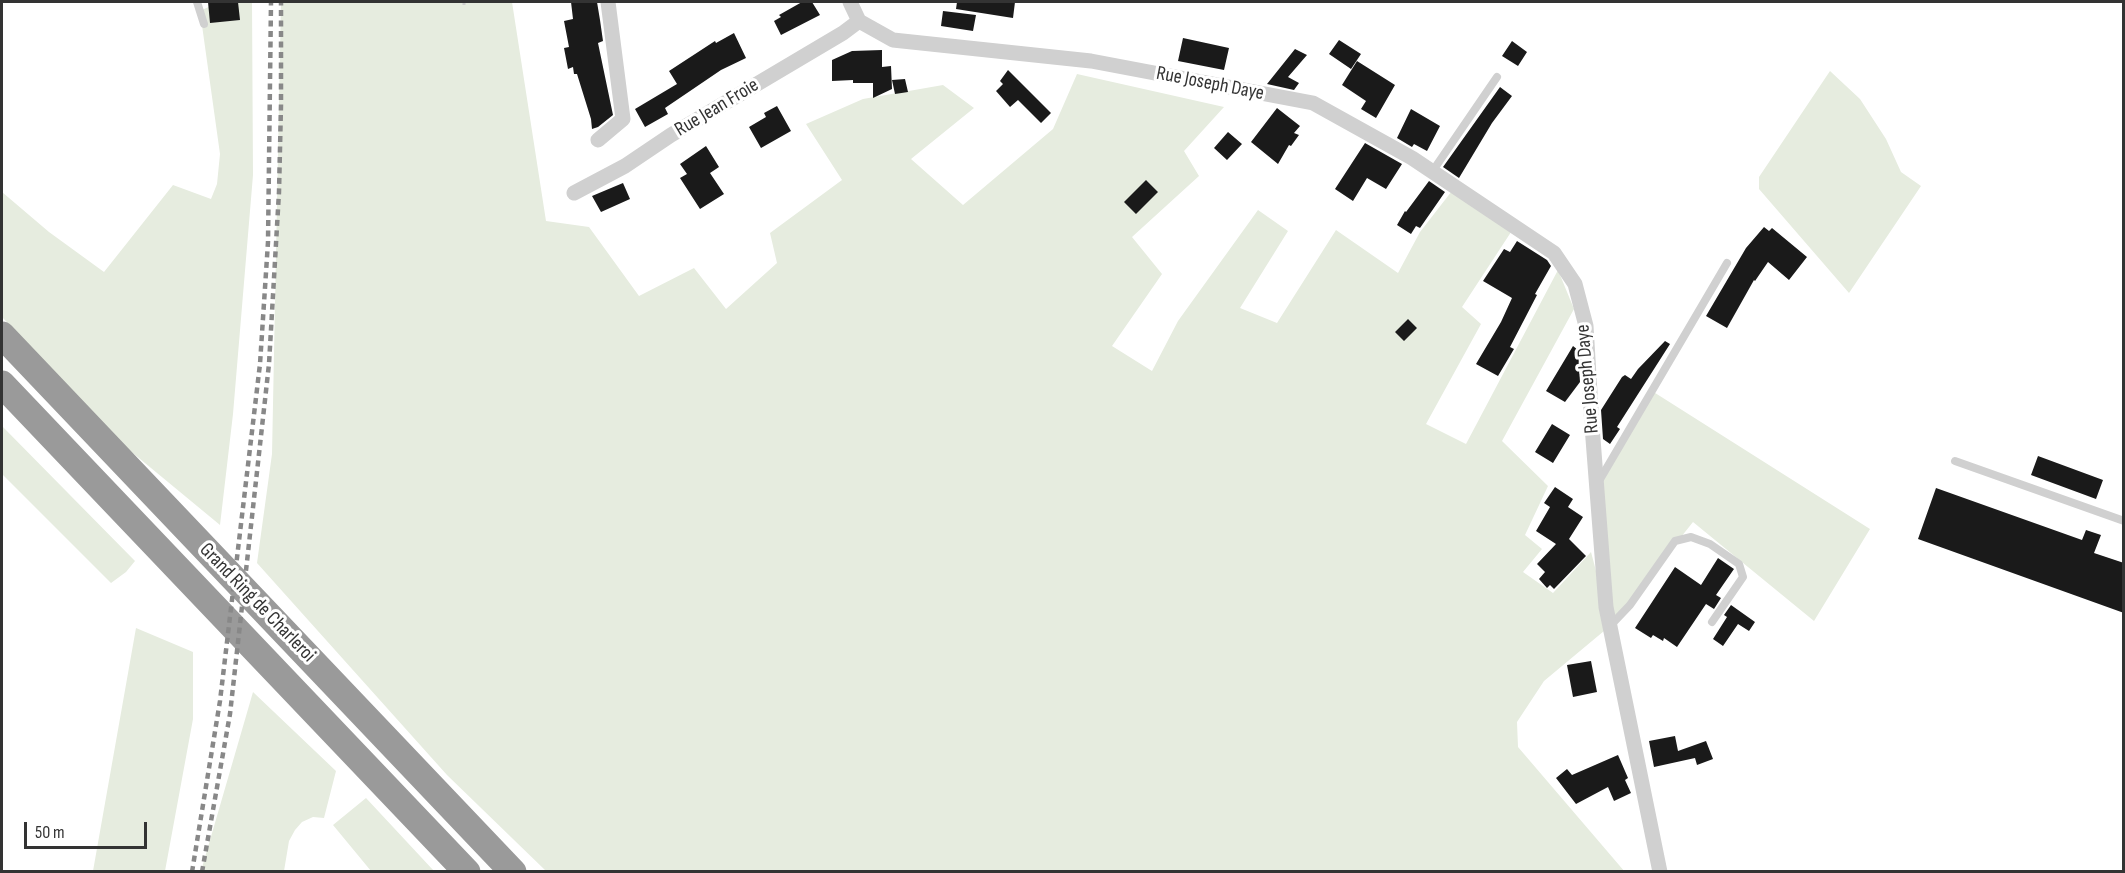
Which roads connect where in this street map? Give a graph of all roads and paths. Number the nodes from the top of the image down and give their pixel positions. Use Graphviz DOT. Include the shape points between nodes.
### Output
graph roads {
  1 [pos="197,2"];
  2 [pos="464,2"];
  3 [pos="608,2"];
  4 [pos="850,2"];
  5 [pos="464,8"];
  6 [pos="859,21"];
  7 [pos="204,24"];
  8 [pos="1497,77"];
  9 [pos="598,140"];
  10 [pos="1432,172"];
  11 [pos="574,193"];
  12 [pos="1727,263"];
  13 [pos="2,335"];
  14 [pos="2,384"];
  15 [pos="1955,461"];
  16 [pos="1597,484"];
  17 [pos="2124,521"];
  18 [pos="1712,622"];
  19 [pos="1610,626"];
  20 [pos="467,872"];
  21 [pos="513,872"];
  22 [pos="1660,872"];
  1 -- 7 [label="lane"];
  2 -- 5 [label="path"];
  3 -- 9 [label="street" via="623,119"];
  4 -- 6 [label="street"];
  6 -- 10 [label="street, Rue Joseph Daye" via="893,40 1091,61 1313,103"];
  6 -- 11 [label="street, Rue Jean Froie" via="625,166"];
  8 -- 10 [label="lane"];
  10 -- 16 [label="street, Rue Joseph Daye" via="1554,253 1575,284 1586,326"];
  12 -- 16 [label="lane"];
  13 -- 21 [label="highway, Grand Ring de Charleroi"];
  14 -- 20 [label="highway, Grand Ring de Charleroi"];
  15 -- 17 [label="lane"];
  16 -- 19 [label="street, Rue Joseph Daye"];
  18 -- 19 [label="lane" via="1743,577 1739,564 1710,544 1691,537 1675,541 1630,605"];
  19 -- 22 [label="street, Rue Joseph Daye"];
}
